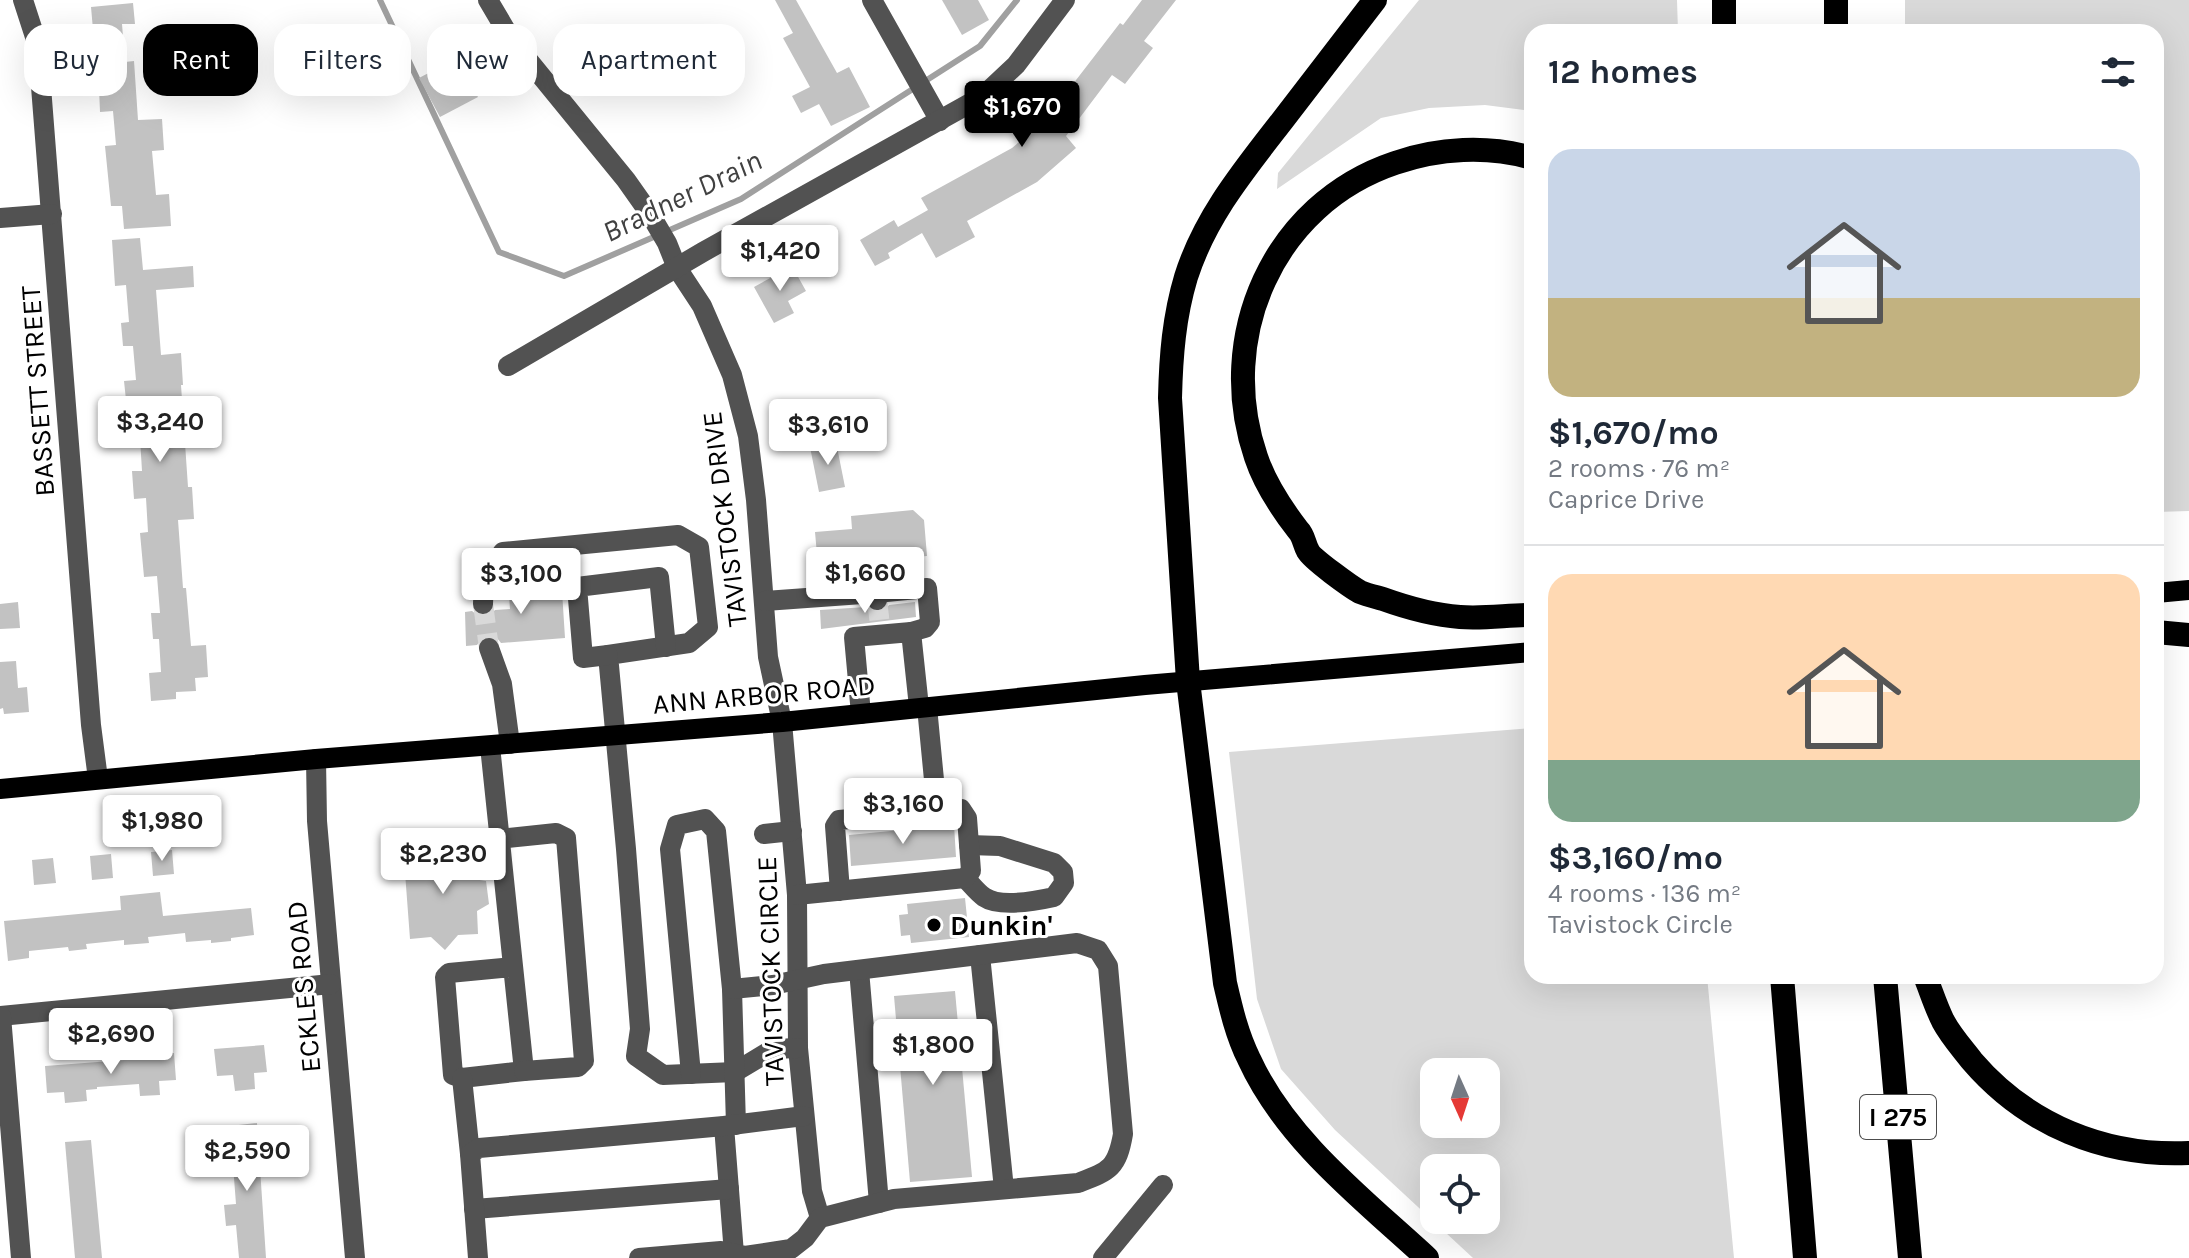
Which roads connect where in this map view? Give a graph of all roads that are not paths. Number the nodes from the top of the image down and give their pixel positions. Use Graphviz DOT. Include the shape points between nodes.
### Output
graph roads {
  1 [pos="23,0"];
  2 [pos="488,0"];
  3 [pos="872,0"];
  4 [pos="1065,0"];
  5 [pos="1375,0"];
  6 [pos="1724,0"];
  7 [pos="1836,0"];
  8 [pos="1724,24"];
  9 [pos="1836,24"];
  10 [pos="940,121"];
  11 [pos="1524,157"];
  12 [pos="52,214"];
  13 [pos="0,218"];
  14 [pos="677,268"];
  15 [pos="508,366"];
  16 [pos="2189,590"];
  17 [pos="2164,592"];
  18 [pos="765,601"];
  19 [pos="483,604"];
  20 [pos="1524,615"];
  21 [pos="911,632"];
  22 [pos="2164,633"];
  23 [pos="2189,635"];
  24 [pos="666,647"];
  25 [pos="489,648"];
  26 [pos="1524,653"];
  27 [pos="608,655"];
  28 [pos="1188,681"];
  29 [pos="923,707"];
  30 [pos="861,714"];
  31 [pos="782,722"];
  32 [pos="614,735"];
  33 [pos="500,745"];
  34 [pos="316,759"];
  35 [pos="98,779"];
  36 [pos="0,789"];
  37 [pos="937,811"];
  38 [pos="792,831"];
  39 [pos="764,834"];
  40 [pos="499,839"];
  41 [pos="969,845"];
  42 [pos="965,878"];
  43 [pos="840,891"];
  44 [pos="797,895"];
  45 [pos="980,955"];
  46 [pos="513,967"];
  47 [pos="859,970"];
  48 [pos="798,980"];
  49 [pos="331,984"];
  50 [pos="1783,984"];
  51 [pos="1886,984"];
  52 [pos="1928,984"];
  53 [pos="732,989"];
  54 [pos="0,1016"];
  55 [pos="798,1048"];
  56 [pos="524,1071"];
  57 [pos="735,1072"];
  58 [pos="691,1074"];
  59 [pos="462,1078"];
  60 [pos="804,1116"];
  61 [pos="730,1125"];
  62 [pos="2189,1153"];
  63 [pos="470,1154"];
  64 [pos="1163,1185"];
  65 [pos="729,1189"];
  66 [pos="1004,1189"];
  67 [pos="879,1203"];
  68 [pos="474,1209"];
  69 [pos="820,1218"];
  70 [pos="734,1254"];
  71 [pos="21,1258"];
  72 [pos="355,1258"];
  73 [pos="478,1258"];
  74 [pos="639,1258"];
  75 [pos="1103,1258"];
  76 [pos="1427,1258"];
  77 [pos="1805,1258"];
  78 [pos="1910,1258"];
  1 -- 12 [label="street, BASSETT STREET" via="39,61"];
  2 -- 14 [label="street, TAVISTOCK DRIVE" via="519,49 626,180"];
  3 -- 10 [label="street"];
  4 -- 10 [label="street" via="1016,65 983,96"];
  5 -- 28 [label="highway" via="1209,223 1177,311 1170,398"];
  6 -- 8 [label="highway"];
  7 -- 9 [label="highway"];
  10 -- 14 [label="street"];
  11 -- 20 [label="highway" via="1491,151 1417,156 1340,190 1285,244 1263,281 1248,325 1243,373 1256,459 1309,554 1361,592 1415,610 1461,617"];
  12 -- 13 [label="street"];
  12 -- 35 [label="street, BASSETT STREET"];
  14 -- 15 [label="street"];
  14 -- 18 [label="street, TAVISTOCK DRIVE" via="702,306 732,375 748,436"];
  16 -- 17 [label="main road"];
  18 -- 21 [label="street" via="877,597 927,588 930,622"];
  18 -- 31 [label="street, TAVISTOCK DRIVE" via="768,657"];
  19 -- 24 [label="street" via="484,578 503,552 678,535 699,547 708,627 689,643"];
  21 -- 29 [label="street"];
  21 -- 30 [label="street" via="880,630 854,637"];
  22 -- 23 [label="highway"];
  24 -- 27 [label="street"];
  24 -- 27 [label="street" via="659,577 577,587 583,658"];
  25 -- 33 [label="street" via="502,684"];
  26 -- 28 [label="main road, ANN ARBOR ROAD"];
  27 -- 32 [label="street"];
  28 -- 29 [label="main road, ANN ARBOR ROAD"];
  28 -- 76 [label="highway" via="1225,983 1248,1059 1285,1118 1331,1169"];
  29 -- 30 [label="main road, ANN ARBOR ROAD"];
  29 -- 37 [label="street"];
  30 -- 31 [label="main road, ANN ARBOR ROAD"];
  31 -- 32 [label="main road, ANN ARBOR ROAD"];
  31 -- 38 [label="street, TAVISTOCK CIRCLE"];
  32 -- 33 [label="main road, ANN ARBOR ROAD"];
  32 -- 58 [label="street" via="640,1029 636,1056 663,1075"];
  33 -- 34 [label="main road, ANN ARBOR ROAD"];
  33 -- 40 [label="street"];
  34 -- 35 [label="main road, ANN ARBOR ROAD"];
  34 -- 49 [label="street, ECKLES ROAD"];
  35 -- 36 [label="main road, ANN ARBOR ROAD"];
  37 -- 41 [label="street" via="961,809"];
  37 -- 43 [label="street" via="839,820 835,826"];
  38 -- 39 [label="street"];
  38 -- 44 [label="street, TAVISTOCK CIRCLE"];
  40 -- 46 [label="street"];
  40 -- 56 [label="street" via="556,833 566,838 584,1061 578,1067"];
  41 -- 42 [label="street" via="971,871"];
  41 -- 42 [label="street" via="1000,846 1054,863 1063,872 1064,883 1054,897 996,902"];
  42 -- 43 [label="street"];
  43 -- 44 [label="street"];
  44 -- 48 [label="street, TAVISTOCK CIRCLE"];
  45 -- 47 [label="street"];
  45 -- 66 [label="street"];
  45 -- 66 [label="street" via="1077,943 1098,950 1108,966 1123,1134 1119,1156 1106,1172 1078,1183"];
  46 -- 56 [label="street"];
  46 -- 59 [label="street" via="445,977 453,1075"];
  47 -- 48 [label="street"];
  47 -- 67 [label="street"];
  48 -- 53 [label="street"];
  48 -- 55 [label="street, TAVISTOCK CIRCLE"];
  49 -- 54 [label="street"];
  49 -- 72 [label="street, ECKLES ROAD"];
  50 -- 77 [label="highway"];
  51 -- 78 [label="highway, I 275"];
  52 -- 62 [label="highway" via="1943,1022 1985,1076 2038,1118 2115,1148"];
  53 -- 57 [label="street"];
  53 -- 58 [label="street" via="716,831 705,819 677,825 670,849"];
  54 -- 71 [label="street"];
  55 -- 57 [label="street" via="773,1049"];
  55 -- 60 [label="street, TAVISTOCK CIRCLE"];
  56 -- 59 [label="street"];
  57 -- 58 [label="street"];
  57 -- 61 [label="street"];
  59 -- 63 [label="street"];
  60 -- 61 [label="street"];
  60 -- 69 [label="street, TAVISTOCK CIRCLE"];
  61 -- 63 [label="street" via="479,1148"];
  61 -- 65 [label="street"];
  63 -- 68 [label="street"];
  64 -- 75 [label="street"];
  65 -- 68 [label="street"];
  65 -- 70 [label="street"];
  66 -- 67 [label="street"];
  67 -- 69 [label="street"];
  68 -- 73 [label="street"];
  69 -- 70 [label="street" via="791,1249"];
  70 -- 74 [label="street"];
}
